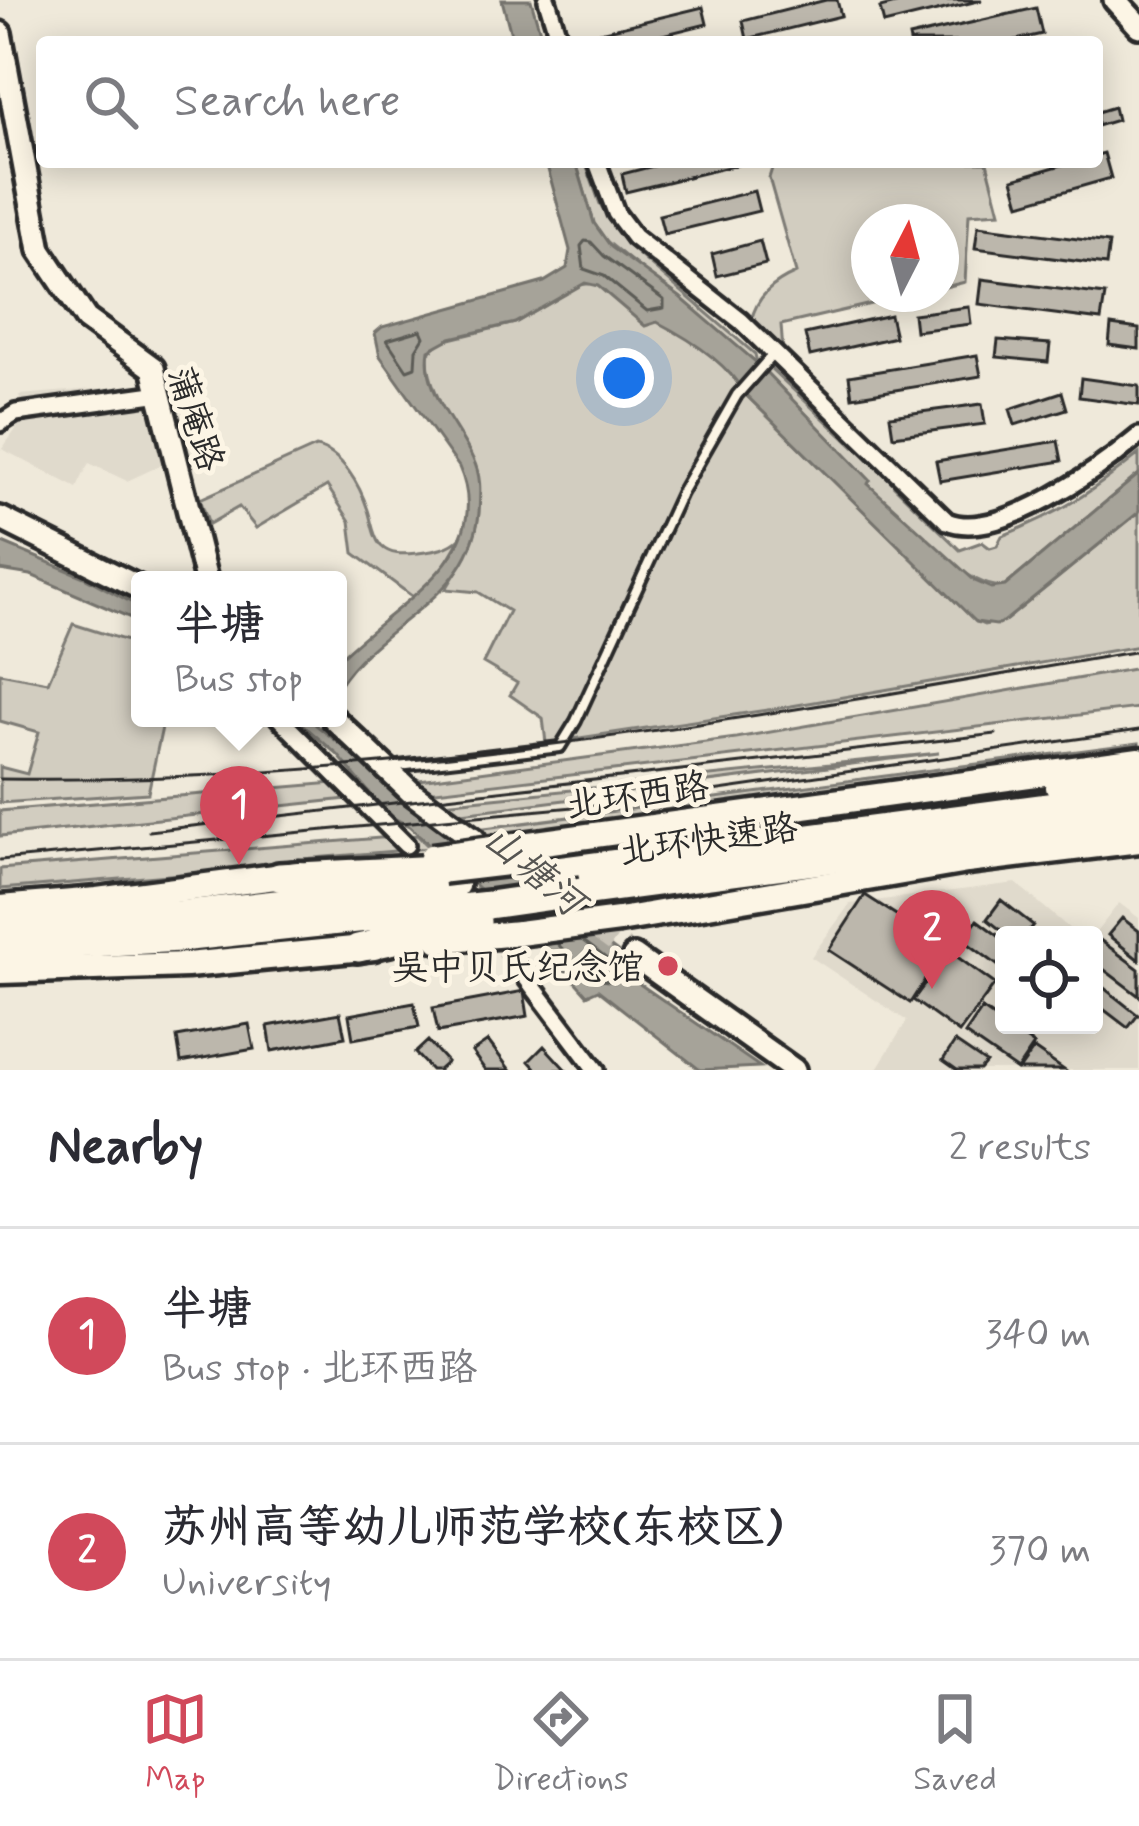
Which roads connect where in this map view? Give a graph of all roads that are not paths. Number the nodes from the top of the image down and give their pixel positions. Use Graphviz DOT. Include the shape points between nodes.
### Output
graph roads {
  1 [pos="548,0"];
  2 [pos="1115,0"];
  3 [pos="1139,26"];
  4 [pos="0,33"];
  5 [pos="558,36"];
  6 [pos="599,168"];
  7 [pos="769,359"];
  8 [pos="161,393"];
  9 [pos="0,424"];
  10 [pos="1139,436"];
  11 [pos="0,518"];
  12 [pos="204,571"];
  13 [pos="131,584"];
  14 [pos="289,727"];
  15 [pos="343,727"];
  16 [pos="1139,760"];
  17 [pos="389,767"];
  18 [pos="1139,778"];
  19 [pos="1139,795"];
  20 [pos="1139,818"];
  21 [pos="625,833"];
  22 [pos="474,839"];
  23 [pos="1139,840"];
  24 [pos="406,845"];
  25 [pos="528,860"];
  26 [pos="443,870"];
  27 [pos="279,877"];
  28 [pos="411,902"];
  29 [pos="0,908"];
  30 [pos="503,918"];
  31 [pos="0,924"];
  32 [pos="0,948"];
  33 [pos="358,948"];
  34 [pos="634,956"];
  35 [pos="518,967"];
  36 [pos="0,971"];
  37 [pos="596,1070"];
  38 [pos="794,1070"];
  1 -- 5 [label="street"];
  2 -- 3 [label="street"];
  4 -- 8 [label="street, 蒲庵路" via="40,250 86,320 153,368"];
  6 -- 7 [label="street" via="634,237 741,321"];
  7 -- 10 [label="street" via="954,525 977,525 1068,490"];
  7 -- 17 [label="lane" via="681,493 560,747"];
  8 -- 9 [label="street" via="16,413"];
  8 -- 12 [label="street, 蒲庵路"];
  11 -- 13 [label="street"];
  14 -- 24 [label="street"];
  15 -- 17 [label="street"];
  16 -- 21 [label="main road, 北环西路"];
  17 -- 22 [label="street"];
  18 -- 21 [label="main road"];
  19 -- 25 [label="highway, 北环快速路" via="654,858"];
  20 -- 30 [label="highway, 北环快速路" via="842,856 701,890 581,899"];
  21 -- 25 [label="main road, 北环西路"];
  23 -- 30 [label="main road, bridge" via="619,920"];
  25 -- 26 [label="highway, 北环快速路, bridge"];
  26 -- 27 [label="highway"];
  26 -- 28 [label="highway"];
  27 -- 29 [label="main road"];
  28 -- 30 [label="highway"];
  28 -- 31 [label="highway"];
  28 -- 32 [label="highway" via="180,938"];
  30 -- 33 [label="highway"];
  33 -- 36 [label="main road" via="187,965"];
  34 -- 38 [label="street"];
  35 -- 37 [label="street"];
}
